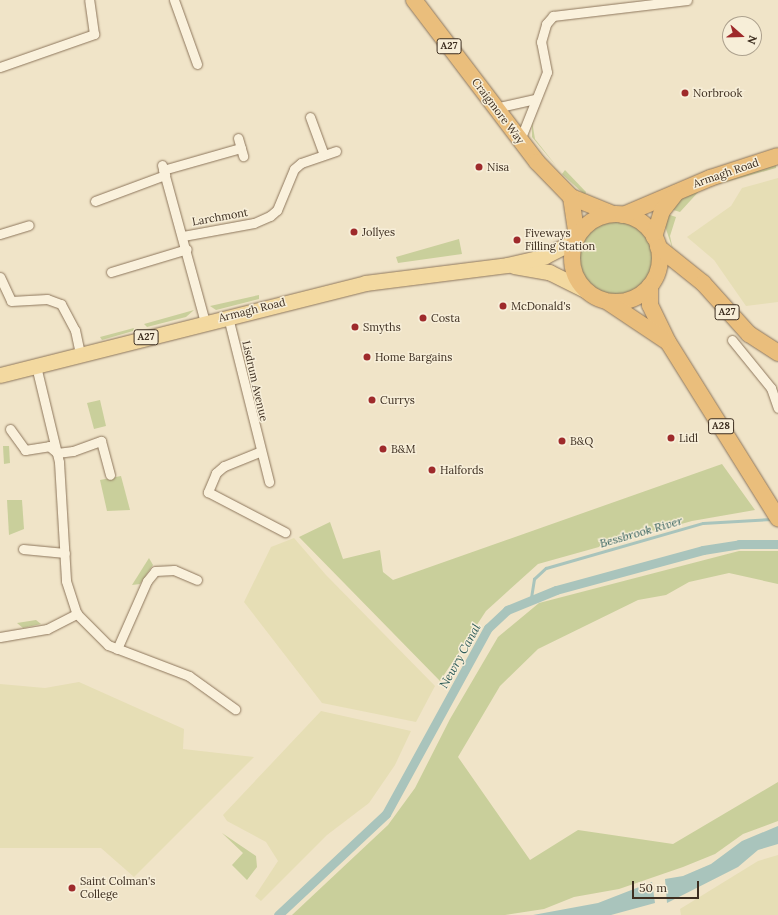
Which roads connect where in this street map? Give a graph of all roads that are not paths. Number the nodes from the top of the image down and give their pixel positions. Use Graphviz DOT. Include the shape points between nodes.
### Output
graph roads {
  1 [pos="89,0"];
  2 [pos="174,0"];
  3 [pos="687,0"];
  4 [pos="421,10"];
  5 [pos="197,64"];
  6 [pos="0,67"];
  7 [pos="535,99"];
  8 [pos="495,108"];
  9 [pos="310,117"];
  10 [pos="238,138"];
  11 [pos="520,140"];
  12 [pos="336,151"];
  13 [pos="324,155"];
  14 [pos="778,156"];
  15 [pos="163,170"];
  16 [pos="676,193"];
  17 [pos="571,197"];
  18 [pos="95,201"];
  19 [pos="618,214"];
  20 [pos="29,225"];
  21 [pos="0,234"];
  22 [pos="183,236"];
  23 [pos="576,239"];
  24 [pos="656,242"];
  25 [pos="187,249"];
  26 [pos="507,265"];
  27 [pos="681,266"];
  28 [pos="658,270"];
  29 [pos="111,272"];
  30 [pos="0,277"];
  31 [pos="650,286"];
  32 [pos="587,291"];
  33 [pos="608,301"];
  34 [pos="228,317"];
  35 [pos="205,322"];
  36 [pos="732,340"];
  37 [pos="668,342"];
  38 [pos="778,352"];
  39 [pos="80,354"];
  40 [pos="36,366"];
  41 [pos="0,375"];
  42 [pos="778,408"];
  43 [pos="10,429"];
  44 [pos="259,452"];
  45 [pos="57,453"];
  46 [pos="110,475"];
  47 [pos="269,482"];
  48 [pos="776,514"];
  49 [pos="285,532"];
  50 [pos="23,549"];
  51 [pos="65,553"];
  52 [pos="197,580"];
  53 [pos="77,614"];
  54 [pos="0,637"];
  55 [pos="117,649"];
  56 [pos="234,709"];
  1 -- 6 [label="street" via="94,34"];
  2 -- 5 [label="street"];
  3 -- 7 [label="street" via="553,16 546,24 541,42 546,72"];
  4 -- 8 [label="highway, Craigmore Way / A27"];
  7 -- 8 [label="street"];
  7 -- 11 [label="street"];
  8 -- 11 [label="highway, Craigmore Way / A27"];
  9 -- 13 [label="street"];
  10 -- 15 [label="street" via="242,152"];
  11 -- 17 [label="highway, Craigmore Way / A27"];
  12 -- 13 [label="street, Larchmont"];
  13 -- 22 [label="street, Larchmont" via="294,169 277,210 270,216 254,223"];
  14 -- 16 [label="highway, Armagh Road"];
  15 -- 18 [label="street"];
  15 -- 22 [label="street, Larchmont"];
  16 -- 19 [label="highway, Armagh Road"];
  16 -- 24 [label="highway" via="662,211"];
  17 -- 19 [label="highway, Craigmore Way / A27"];
  17 -- 23 [label="highway"];
  19 -- 23 [label="highway" via="594,220"];
  19 -- 24 [label="highway" via="641,222"];
  20 -- 21 [label="street"];
  22 -- 25 [label="street, Larchmont"];
  23 -- 26 [label="main road, Armagh Road / A27" via="552,255"];
  23 -- 32 [label="highway" via="574,272"];
  24 -- 27 [label="highway, A27"];
  24 -- 28 [label="highway"];
  25 -- 29 [label="street"];
  25 -- 35 [label="street, Larchmont"];
  26 -- 32 [label="main road, Armagh Road / A27" via="550,272"];
  26 -- 34 [label="main road, Armagh Road / A27" via="365,283"];
  27 -- 28 [label="highway"];
  27 -- 38 [label="highway, A27" via="703,283 749,334"];
  28 -- 31 [label="highway"];
  30 -- 39 [label="street" via="11,301 47,299 61,304 75,330"];
  31 -- 33 [label="highway" via="626,301"];
  31 -- 37 [label="highway" via="650,305"];
  32 -- 33 [label="highway"];
  33 -- 37 [label="highway"];
  34 -- 35 [label="main road, Armagh Road / A27"];
  34 -- 44 [label="street, Lisdrum Avenue"];
  35 -- 39 [label="main road, Armagh Road / A27"];
  36 -- 42 [label="street" via="771,388"];
  37 -- 48 [label="highway, A28"];
  39 -- 40 [label="main road, Armagh Road / A27"];
  40 -- 41 [label="main road, Armagh Road / A27"];
  40 -- 45 [label="street"];
  43 -- 45 [label="street" via="25,450 49,446"];
  44 -- 47 [label="street, Lisdrum Avenue"];
  44 -- 49 [label="street" via="224,466 216,473 208,492"];
  45 -- 46 [label="street" via="101,441"];
  45 -- 51 [label="street"];
  50 -- 51 [label="street"];
  51 -- 53 [label="street" via="66,581"];
  52 -- 55 [label="street" via="174,570 155,571 147,581"];
  53 -- 54 [label="street" via="47,629"];
  53 -- 55 [label="street" via="94,634"];
  55 -- 56 [label="street" via="189,676"];
}
